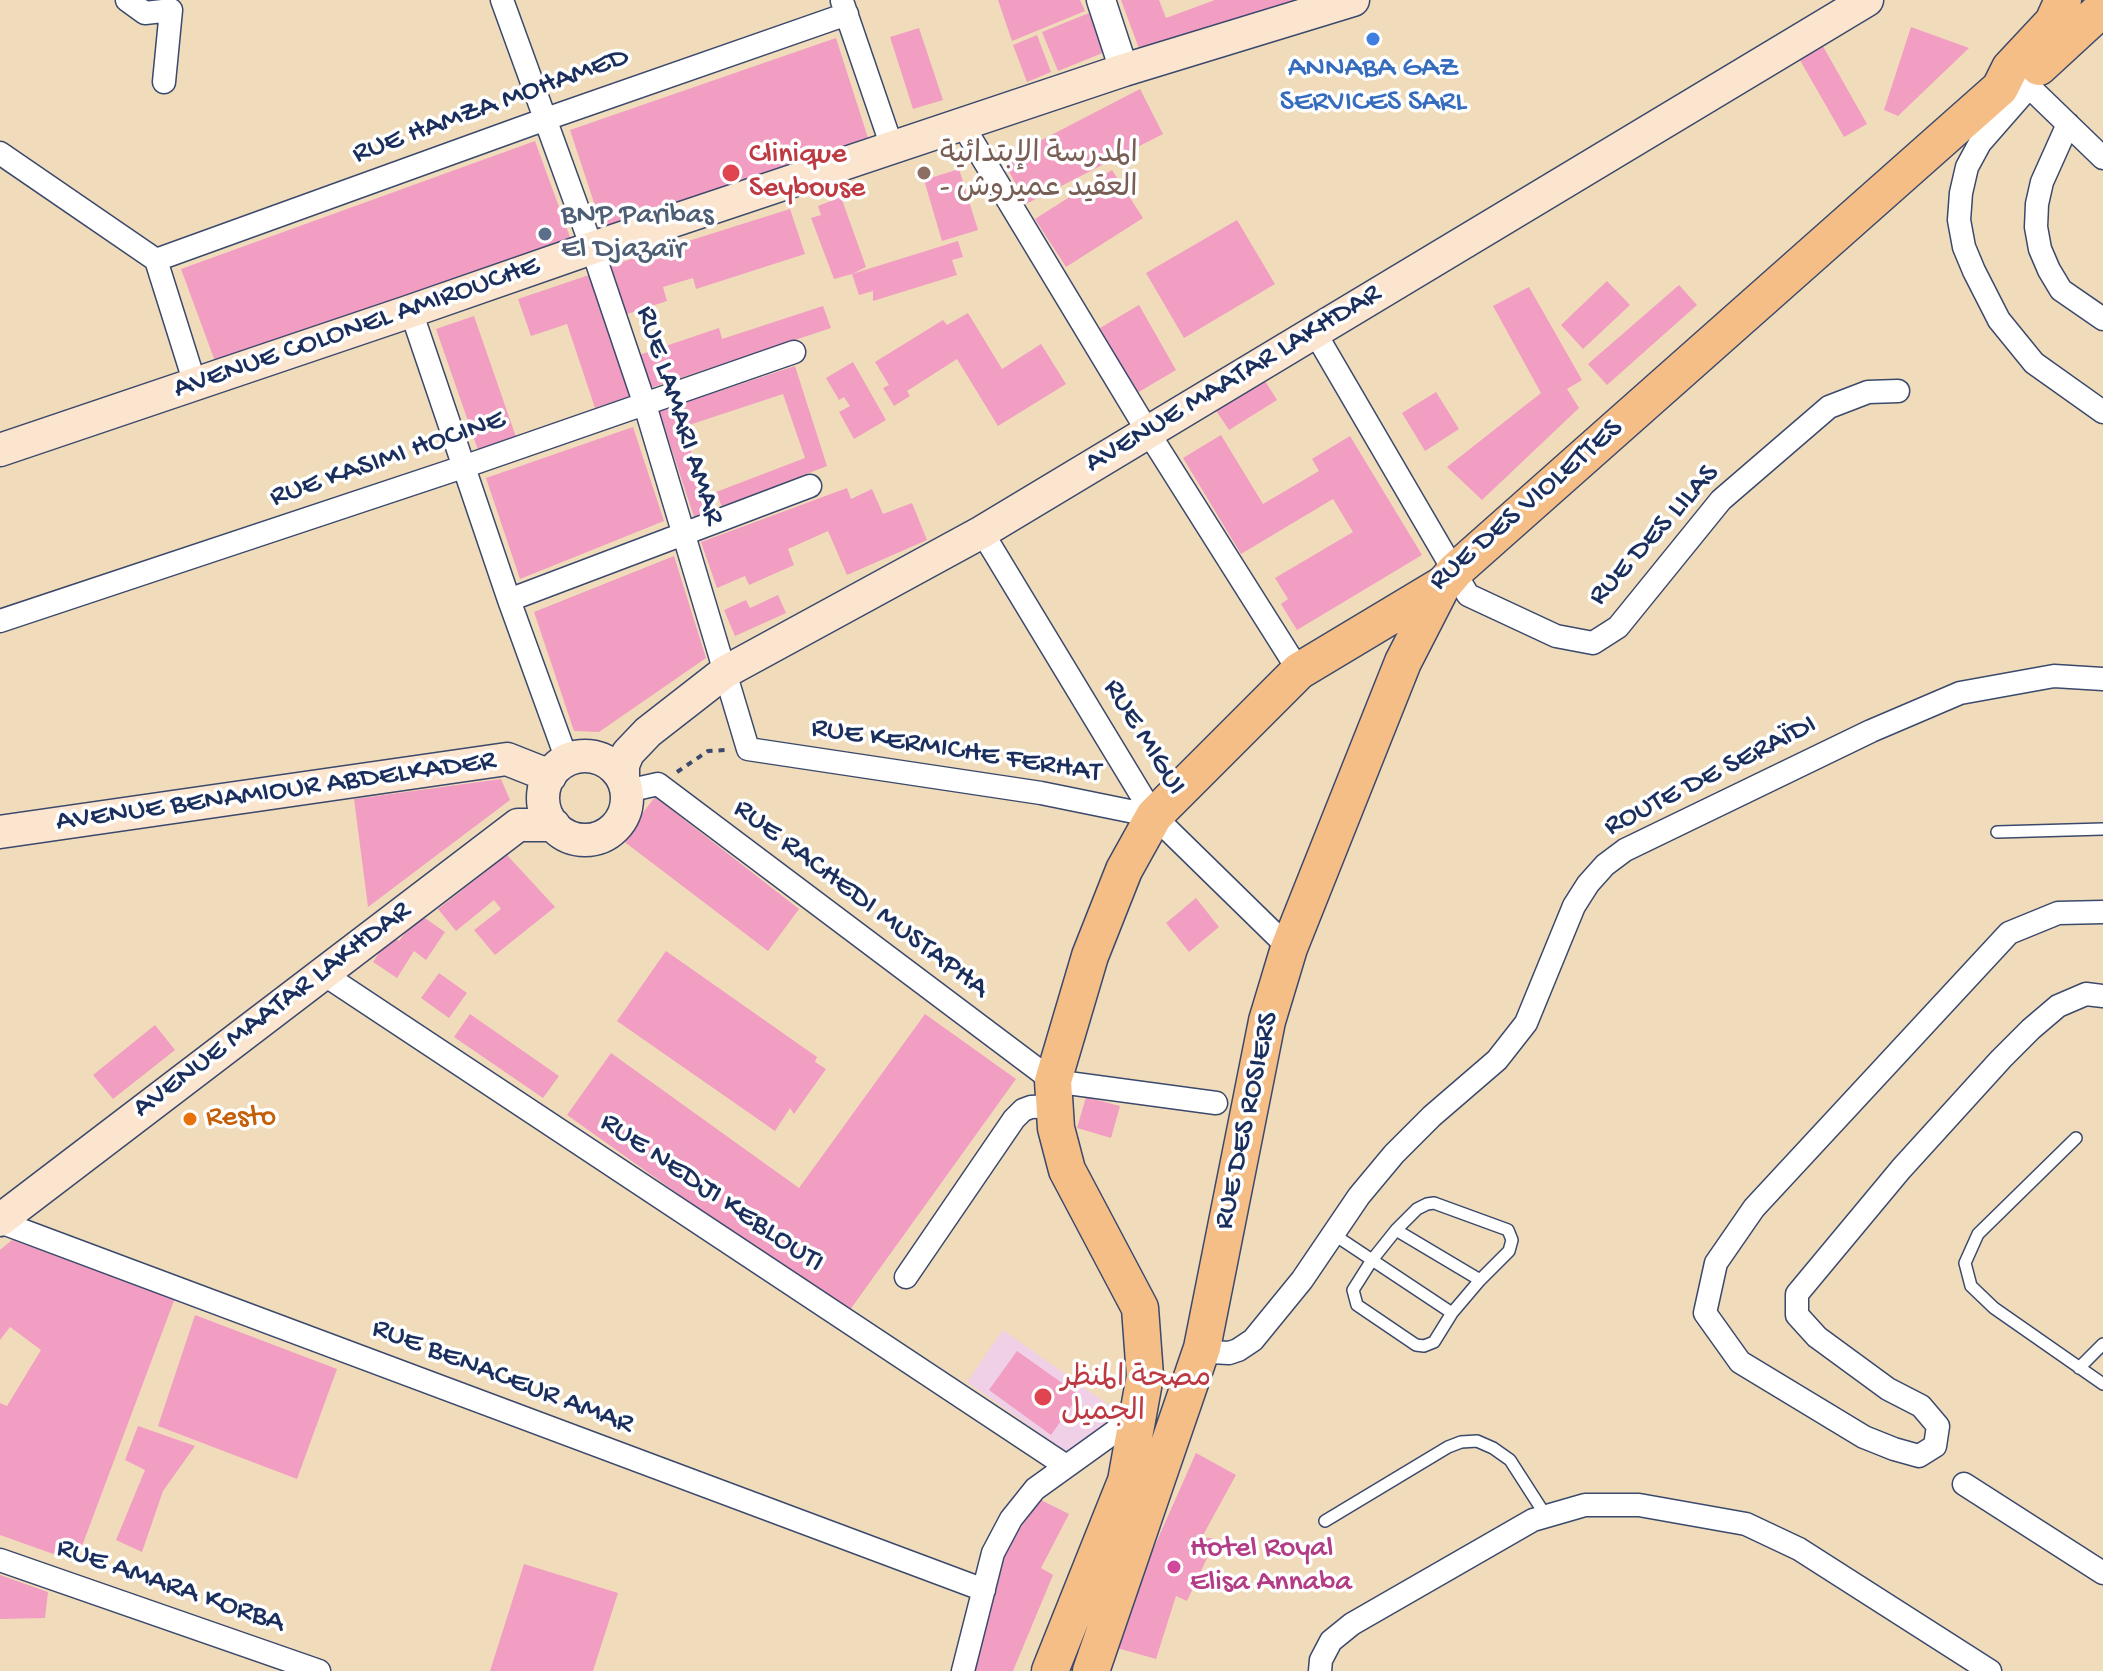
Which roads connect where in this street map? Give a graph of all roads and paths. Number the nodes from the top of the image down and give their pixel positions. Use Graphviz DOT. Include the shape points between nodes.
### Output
graph roads {
  1 [pos="127,0"];
  2 [pos="502,0"];
  3 [pos="1101,0"];
  4 [pos="1353,0"];
  5 [pos="1867,0"];
  6 [pos="2063,0"];
  7 [pos="175,5"];
  8 [pos="845,7"];
  9 [pos="2103,8"];
  10 [pos="1124,70"];
  11 [pos="2016,81"];
  12 [pos="164,82"];
  13 [pos="546,119"];
  14 [pos="962,124"];
  15 [pos="2068,124"];
  16 [pos="892,147"];
  17 [pos="0,153"];
  18 [pos="2103,158"];
  19 [pos="592,248"];
  20 [pos="156,260"];
  21 [pos="411,311"];
  22 [pos="2103,319"];
  23 [pos="1314,331"];
  24 [pos="794,352"];
  25 [pos="195,384"];
  26 [pos="1898,391"];
  27 [pos="645,405"];
  28 [pos="2103,412"];
  29 [pos="1148,432"];
  30 [pos="0,450"];
  31 [pos="463,467"];
  32 [pos="810,486"];
  33 [pos="982,532"];
  34 [pos="684,534"];
  35 [pos="1450,578"];
  36 [pos="509,600"];
  37 [pos="0,621"];
  38 [pos="1299,671"];
  39 [pos="725,672"];
  40 [pos="2103,679"];
  41 [pos="748,749"];
  42 [pos="559,768"];
  43 [pos="636,784"];
  44 [pos="1154,816"];
  45 [pos="554,825"];
  46 [pos="2103,829"];
  47 [pos="0,832"];
  48 [pos="1997,832"];
  49 [pos="2103,912"];
  50 [pos="1289,948"];
  51 [pos="322,973"];
  52 [pos="2103,996"];
  53 [pos="1054,1094"];
  54 [pos="1216,1103"];
  55 [pos="2076,1138"];
  56 [pos="0,1221"];
  57 [pos="1396,1230"];
  58 [pos="1333,1234"];
  59 [pos="1372,1260"];
  60 [pos="906,1277"];
  61 [pos="1480,1280"];
  62 [pos="1452,1313"];
  63 [pos="2103,1344"];
  64 [pos="1202,1348"];
  65 [pos="2079,1368"];
  66 [pos="2103,1384"];
  67 [pos="1138,1415"];
  68 [pos="1066,1466"];
  69 [pos="1964,1484"];
  70 [pos="1546,1516"];
  71 [pos="1325,1521"];
  72 [pos="0,1560"];
  73 [pos="2103,1573"];
  74 [pos="984,1590"];
  75 [pos="272,1664"];
  76 [pos="319,1671"];
  77 [pos="963,1671"];
  78 [pos="1050,1671"];
  79 [pos="1091,1671"];
  80 [pos="1320,1671"];
  81 [pos="1990,1671"];
  1 -- 7 [label="street" via="145,13"];
  2 -- 13 [label="street, RUE LAMARI AMAR"];
  3 -- 10 [label="street"];
  4 -- 10 [label="main road, AVENUE COLONEL AMIROUCHE"];
  5 -- 23 [label="main road, AVENUE MAATAR LAKHDAR"];
  6 -- 11 [label="main road"];
  7 -- 12 [label="street"];
  8 -- 13 [label="street, RUE HAMZA MOHAMED"];
  8 -- 16 [label="street"];
  9 -- 11 [label="main road"];
  10 -- 14 [label="main road, AVENUE COLONEL AMIROUCHE"];
  11 -- 15 [label="street"];
  11 -- 28 [label="street" via="1967,167 1959,220 1964,247 1999,320 2034,363"];
  11 -- 35 [label="main road, RUE DES VIOLETTES"];
  13 -- 19 [label="street, RUE LAMARI AMAR"];
  13 -- 20 [label="street, RUE HAMZA MOHAMED"];
  14 -- 16 [label="main road, AVENUE COLONEL AMIROUCHE"];
  14 -- 29 [label="street"];
  15 -- 18 [label="street"];
  15 -- 22 [label="street" via="2042,182 2036,227 2061,290"];
  16 -- 19 [label="main road, AVENUE COLONEL AMIROUCHE"];
  17 -- 20 [label="street"];
  19 -- 21 [label="main road, AVENUE COLONEL AMIROUCHE"];
  19 -- 27 [label="street, RUE LAMARI AMAR"];
  20 -- 25 [label="street"];
  21 -- 25 [label="main road, AVENUE COLONEL AMIROUCHE"];
  21 -- 31 [label="street"];
  23 -- 29 [label="main road, AVENUE MAATAR LAKHDAR"];
  23 -- 35 [label="street, RUE DES LILAS"];
  24 -- 27 [label="street, RUE KASIMI HOCINE"];
  25 -- 30 [label="main road, AVENUE COLONEL AMIROUCHE"];
  26 -- 35 [label="street, RUE DES LILAS" via="1868,392 1829,407 1721,500 1618,627 1593,643 1556,636 1468,595"];
  27 -- 31 [label="street, RUE KASIMI HOCINE"];
  27 -- 34 [label="street, RUE LAMARI AMAR"];
  29 -- 33 [label="main road, AVENUE MAATAR LAKHDAR"];
  29 -- 38 [label="street"];
  31 -- 36 [label="street"];
  31 -- 37 [label="street, RUE KASIMI HOCINE"];
  32 -- 34 [label="street"];
  33 -- 39 [label="main road, AVENUE MAATAR LAKHDAR"];
  33 -- 44 [label="street, RUE MIGUI"];
  34 -- 36 [label="street"];
  34 -- 39 [label="street, RUE LAMARI AMAR"];
  35 -- 38 [label="main road, RUE DES VIOLETTES"];
  35 -- 50 [label="main road, RUE DES ROSIERS" via="1403,662"];
  36 -- 42 [label="street"];
  38 -- 44 [label="main road, RUE DES VIOLETTES"];
  39 -- 41 [label="street, RUE LAMARI AMAR"];
  39 -- 43 [label="main road, AVENUE MAATAR LAKHDAR" via="628,753 623,765"];
  40 -- 58 [label="street, ROUTE DE SERAÏDI" via="2054,676 1960,693 1625,850 1605,865 1574,906 1526,1023 1497,1060 1394,1154"];
  41 -- 43 [label="path" via="708,751"];
  41 -- 44 [label="street, RUE KERMICHE FERHAT" via="1041,793"];
  42 -- 43 [label="main road" via="579,756 592,756"];
  42 -- 45 [label="main road" via="546,783 544,802"];
  42 -- 47 [label="main road, AVENUE BENAMIOUR ABDELKADER" via="507,759"];
  43 -- 45 [label="main road" via="622,817 603,836 576,839"];
  43 -- 53 [label="street, RUE RACHEDI MUSTAPHA"];
  44 -- 50 [label="street, RUE MIGUI"];
  44 -- 53 [label="main road, RUE DES VIOLETTES" via="1124,870 1090,956"];
  45 -- 51 [label="main road, AVENUE MAATAR LAKHDAR" via="518,825"];
  46 -- 48 [label="lane"];
  49 -- 52 [label="street" via="2058,913 2009,933 1754,1208 1716,1263 1705,1313 1740,1362 1874,1441 1919,1456 1935,1446 1938,1426 1921,1406 1888,1389 1817,1337 1797,1315 1797,1294 1901,1169 2031,1029 2058,1006 2086,994"];
  50 -- 64 [label="main road, RUE DES ROSIERS" via="1267,1021"];
  51 -- 56 [label="main road, AVENUE MAATAR LAKHDAR"];
  51 -- 68 [label="street, RUE NEDJI KEBLOUTI"];
  53 -- 54 [label="street"];
  53 -- 60 [label="street" via="1014,1119"];
  53 -- 67 [label="main road, RUE DES VIOLETTES" via="1067,1170 1140,1308 1145,1376"];
  55 -- 65 [label="lane" via="1978,1234 1965,1263 1971,1286 1994,1308"];
  56 -- 74 [label="street, RUE BENACEUR AMAR"];
  57 -- 59 [label="lane"];
  57 -- 61 [label="lane"];
  57 -- 61 [label="lane" via="1417,1209 1434,1203 1508,1230 1509,1251"];
  58 -- 59 [label="lane"];
  58 -- 64 [label="street, ROUTE DE SERAÏDI" via="1253,1340 1229,1353"];
  59 -- 62 [label="lane"];
  59 -- 62 [label="lane" via="1353,1290 1357,1305 1416,1345 1434,1342"];
  61 -- 62 [label="lane"];
  63 -- 65 [label="lane"];
  64 -- 79 [label="main road, RUE DES ROSIERS"];
  65 -- 66 [label="lane"];
  67 -- 68 [label="street"];
  67 -- 78 [label="main road, RUE DES VIOLETTES" via="1123,1492"];
  68 -- 74 [label="street" via="1035,1489 1011,1519 993,1553"];
  69 -- 73 [label="street"];
  70 -- 71 [label="lane" via="1510,1460 1477,1441 1448,1447"];
  70 -- 80 [label="street" via="1352,1624 1331,1641"];
  70 -- 81 [label="street" via="1585,1505 1639,1505 1746,1524 1799,1549"];
  72 -- 75 [label="street, RUE AMARA KORBA"];
  74 -- 77 [label="street"];
  75 -- 76 [label="street, RUE AMARA KORBA"];
}
